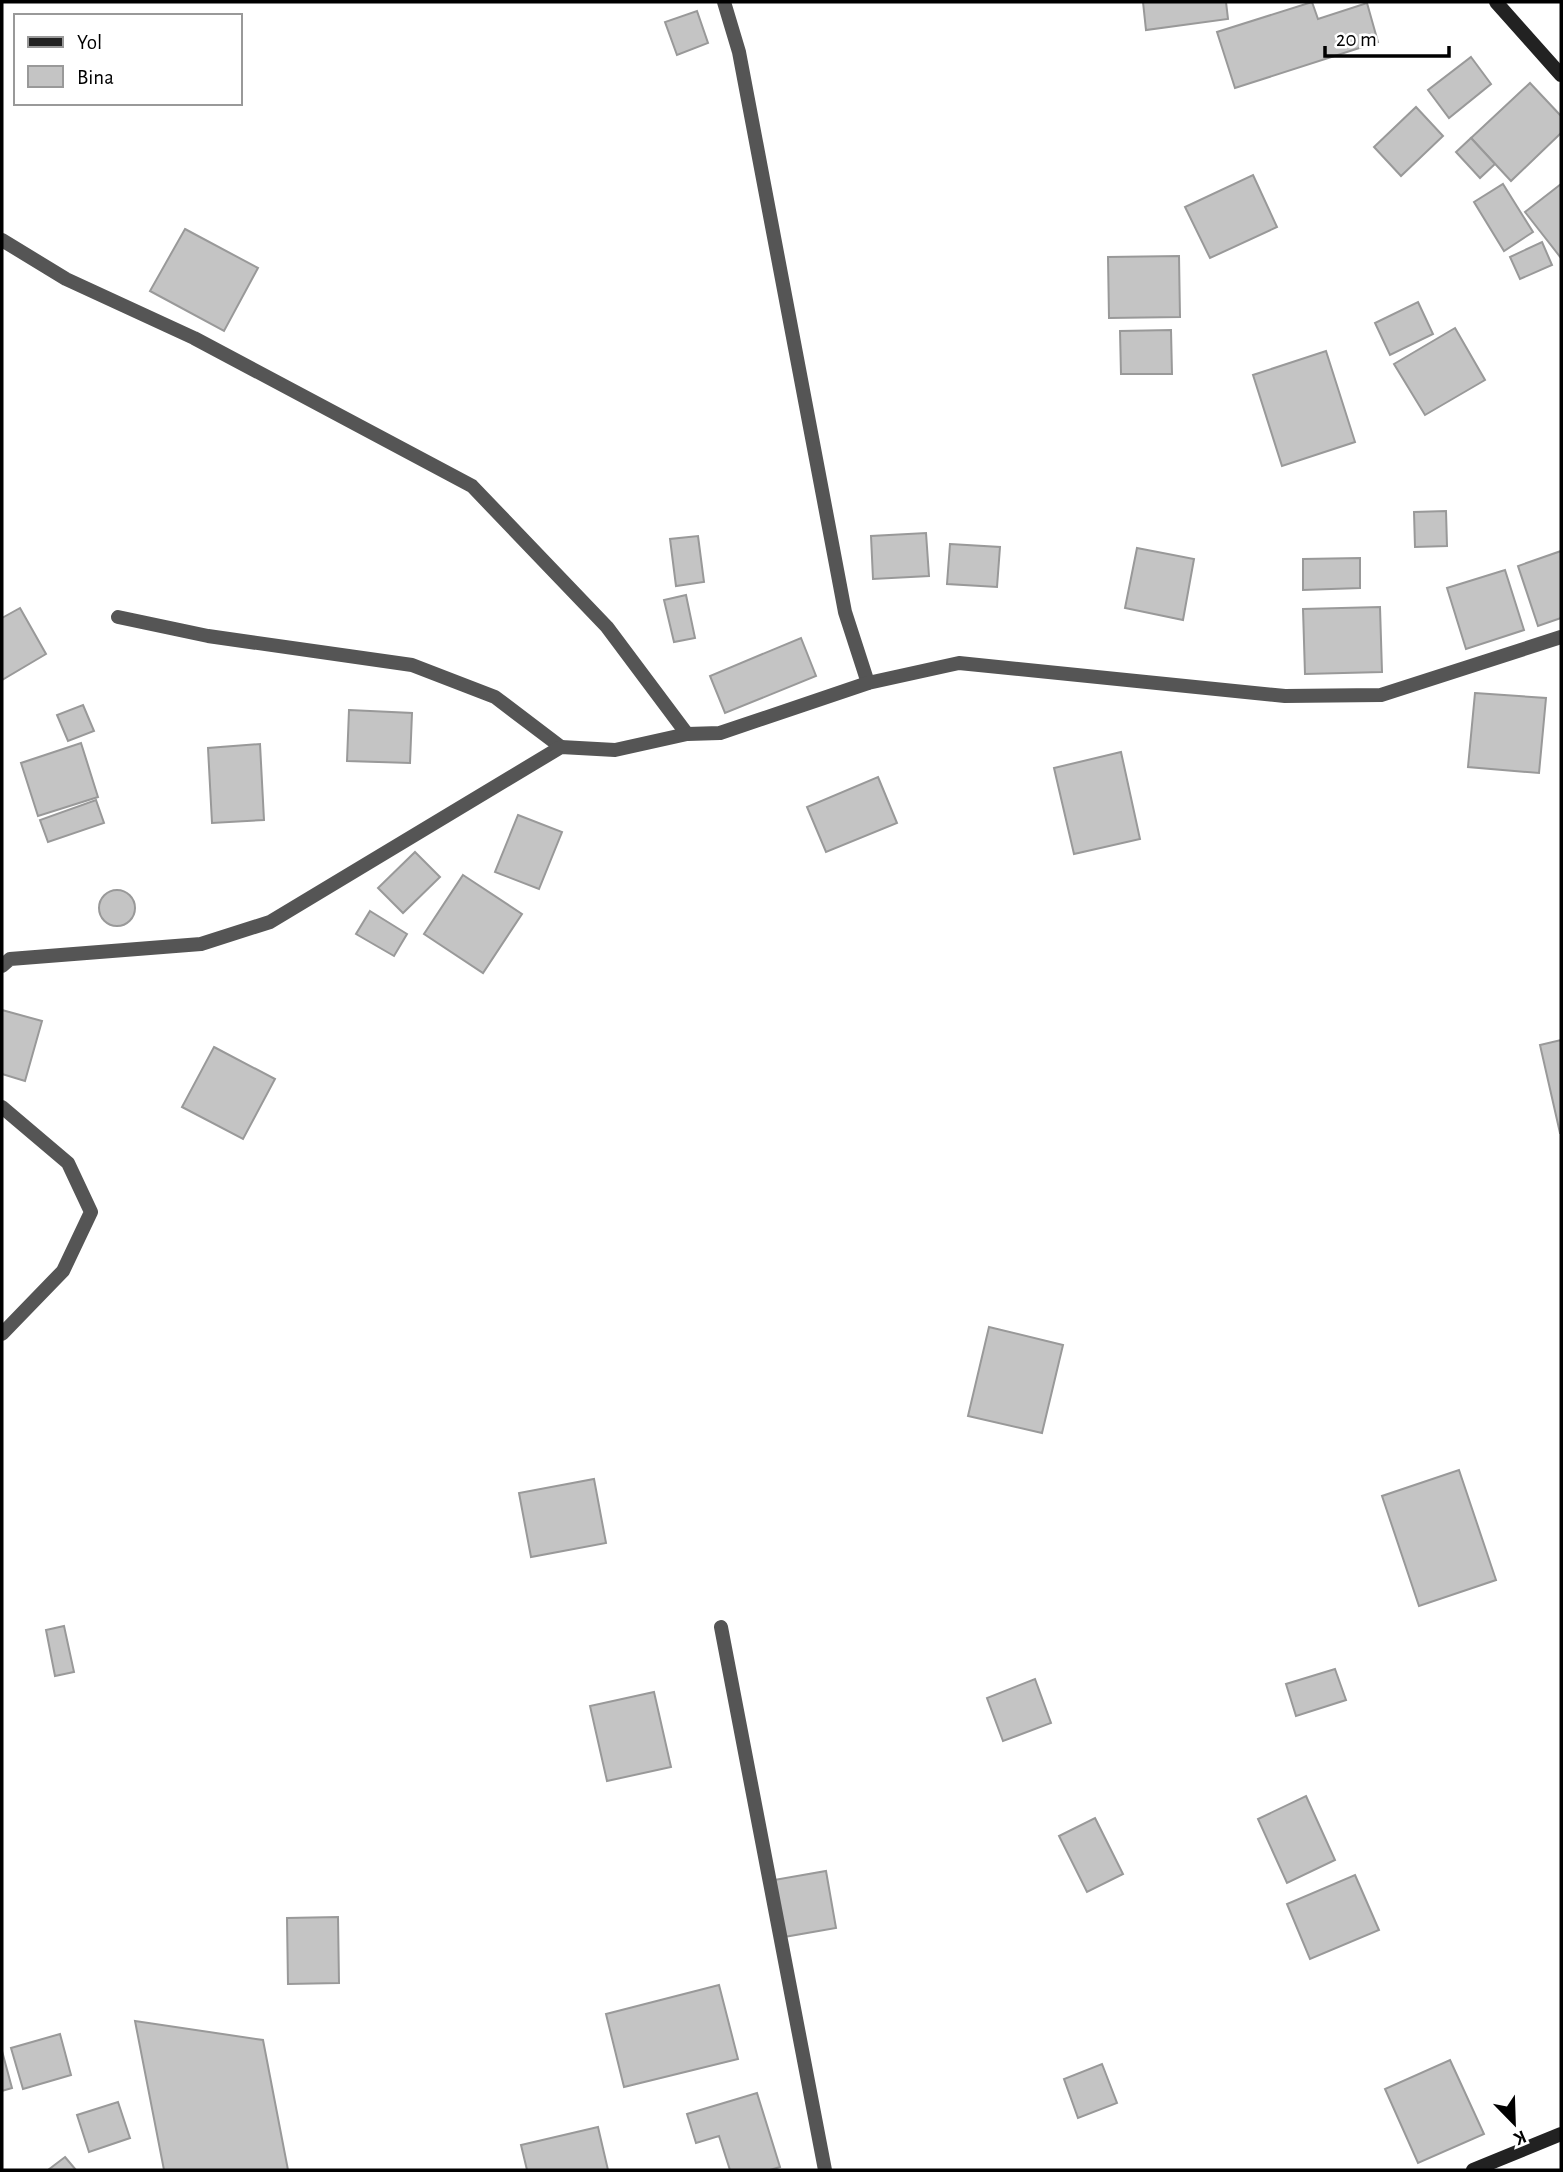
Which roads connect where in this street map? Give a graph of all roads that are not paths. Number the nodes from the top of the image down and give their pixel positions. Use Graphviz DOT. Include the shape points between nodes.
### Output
graph roads {
  1 [pos="724,2"];
  2 [pos="1496,2"];
  3 [pos="1561,75"];
  4 [pos="2,240"];
  5 [pos="118,617"];
  6 [pos="1561,637"];
  7 [pos="868,683"];
  8 [pos="687,734"];
  9 [pos="561,747"];
  10 [pos="2,966"];
  11 [pos="2,1107"];
  12 [pos="2,1334"];
  13 [pos="721,1627"];
  14 [pos="1561,2134"];
  15 [pos="825,2170"];
  16 [pos="1473,2170"];
  1 -- 7 [label="street" via="739,52 845,612"];
  2 -- 3 [label="street"];
  4 -- 8 [label="street" via="66,279 194,338 472,486 607,627"];
  5 -- 9 [label="street" via="208,636 412,665 495,697"];
  6 -- 7 [label="street" via="1381,695 1285,696 960,663"];
  7 -- 8 [label="street" via="720,733"];
  8 -- 9 [label="street" via="615,750"];
  9 -- 10 [label="street" via="271,922 201,944 10,959"];
  11 -- 12 [label="street" via="68,1163 91,1212 63,1271"];
  13 -- 15 [label="street"];
  14 -- 16 [label="street"];
}
